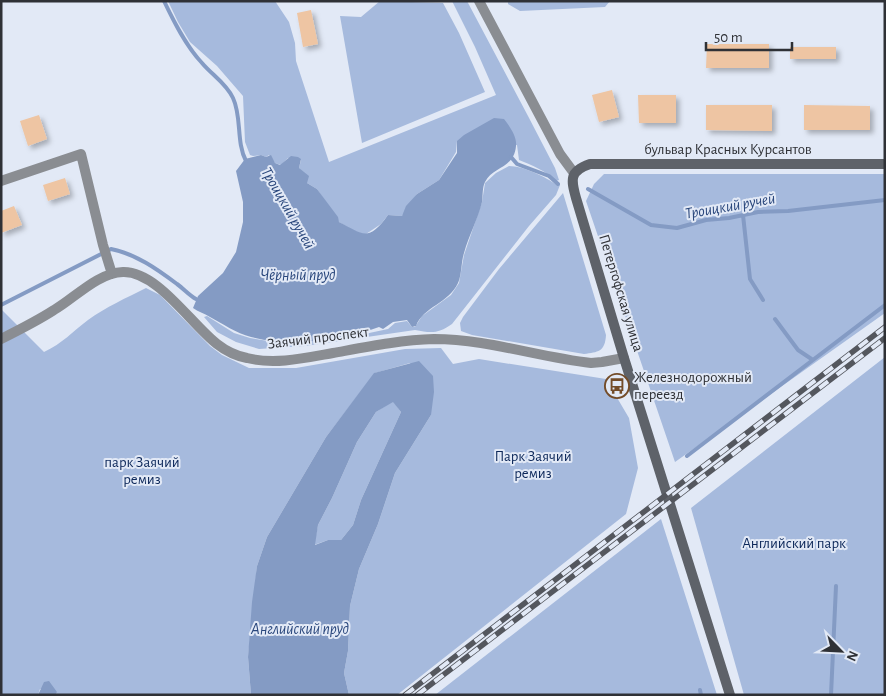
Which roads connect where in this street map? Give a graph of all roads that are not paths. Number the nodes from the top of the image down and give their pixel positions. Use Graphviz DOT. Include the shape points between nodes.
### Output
graph roads {
  1 [pos="479,1"];
  2 [pos="885,164"];
  3 [pos="574,173"];
  4 [pos="1,181"];
  5 [pos="112,274"];
  6 [pos="1,339"];
  7 [pos="624,358"];
  8 [pos="730,695"];
  1 -- 3 [label="street" via="560,154"];
  2 -- 3 [label="main road, бульвар Красных Курсантов" via="590,164"];
  3 -- 7 [label="main road, Петергофская улица" via="576,198"];
  4 -- 5 [label="street" via="81,154"];
  5 -- 6 [label="street, Заячий проспект"];
  5 -- 7 [label="street, Заячий проспект" via="132,273 144,278 170,298 216,343 236,355 252,359 292,360 434,339 590,362"];
  7 -- 8 [label="main road, Петергофская улица"];
}
